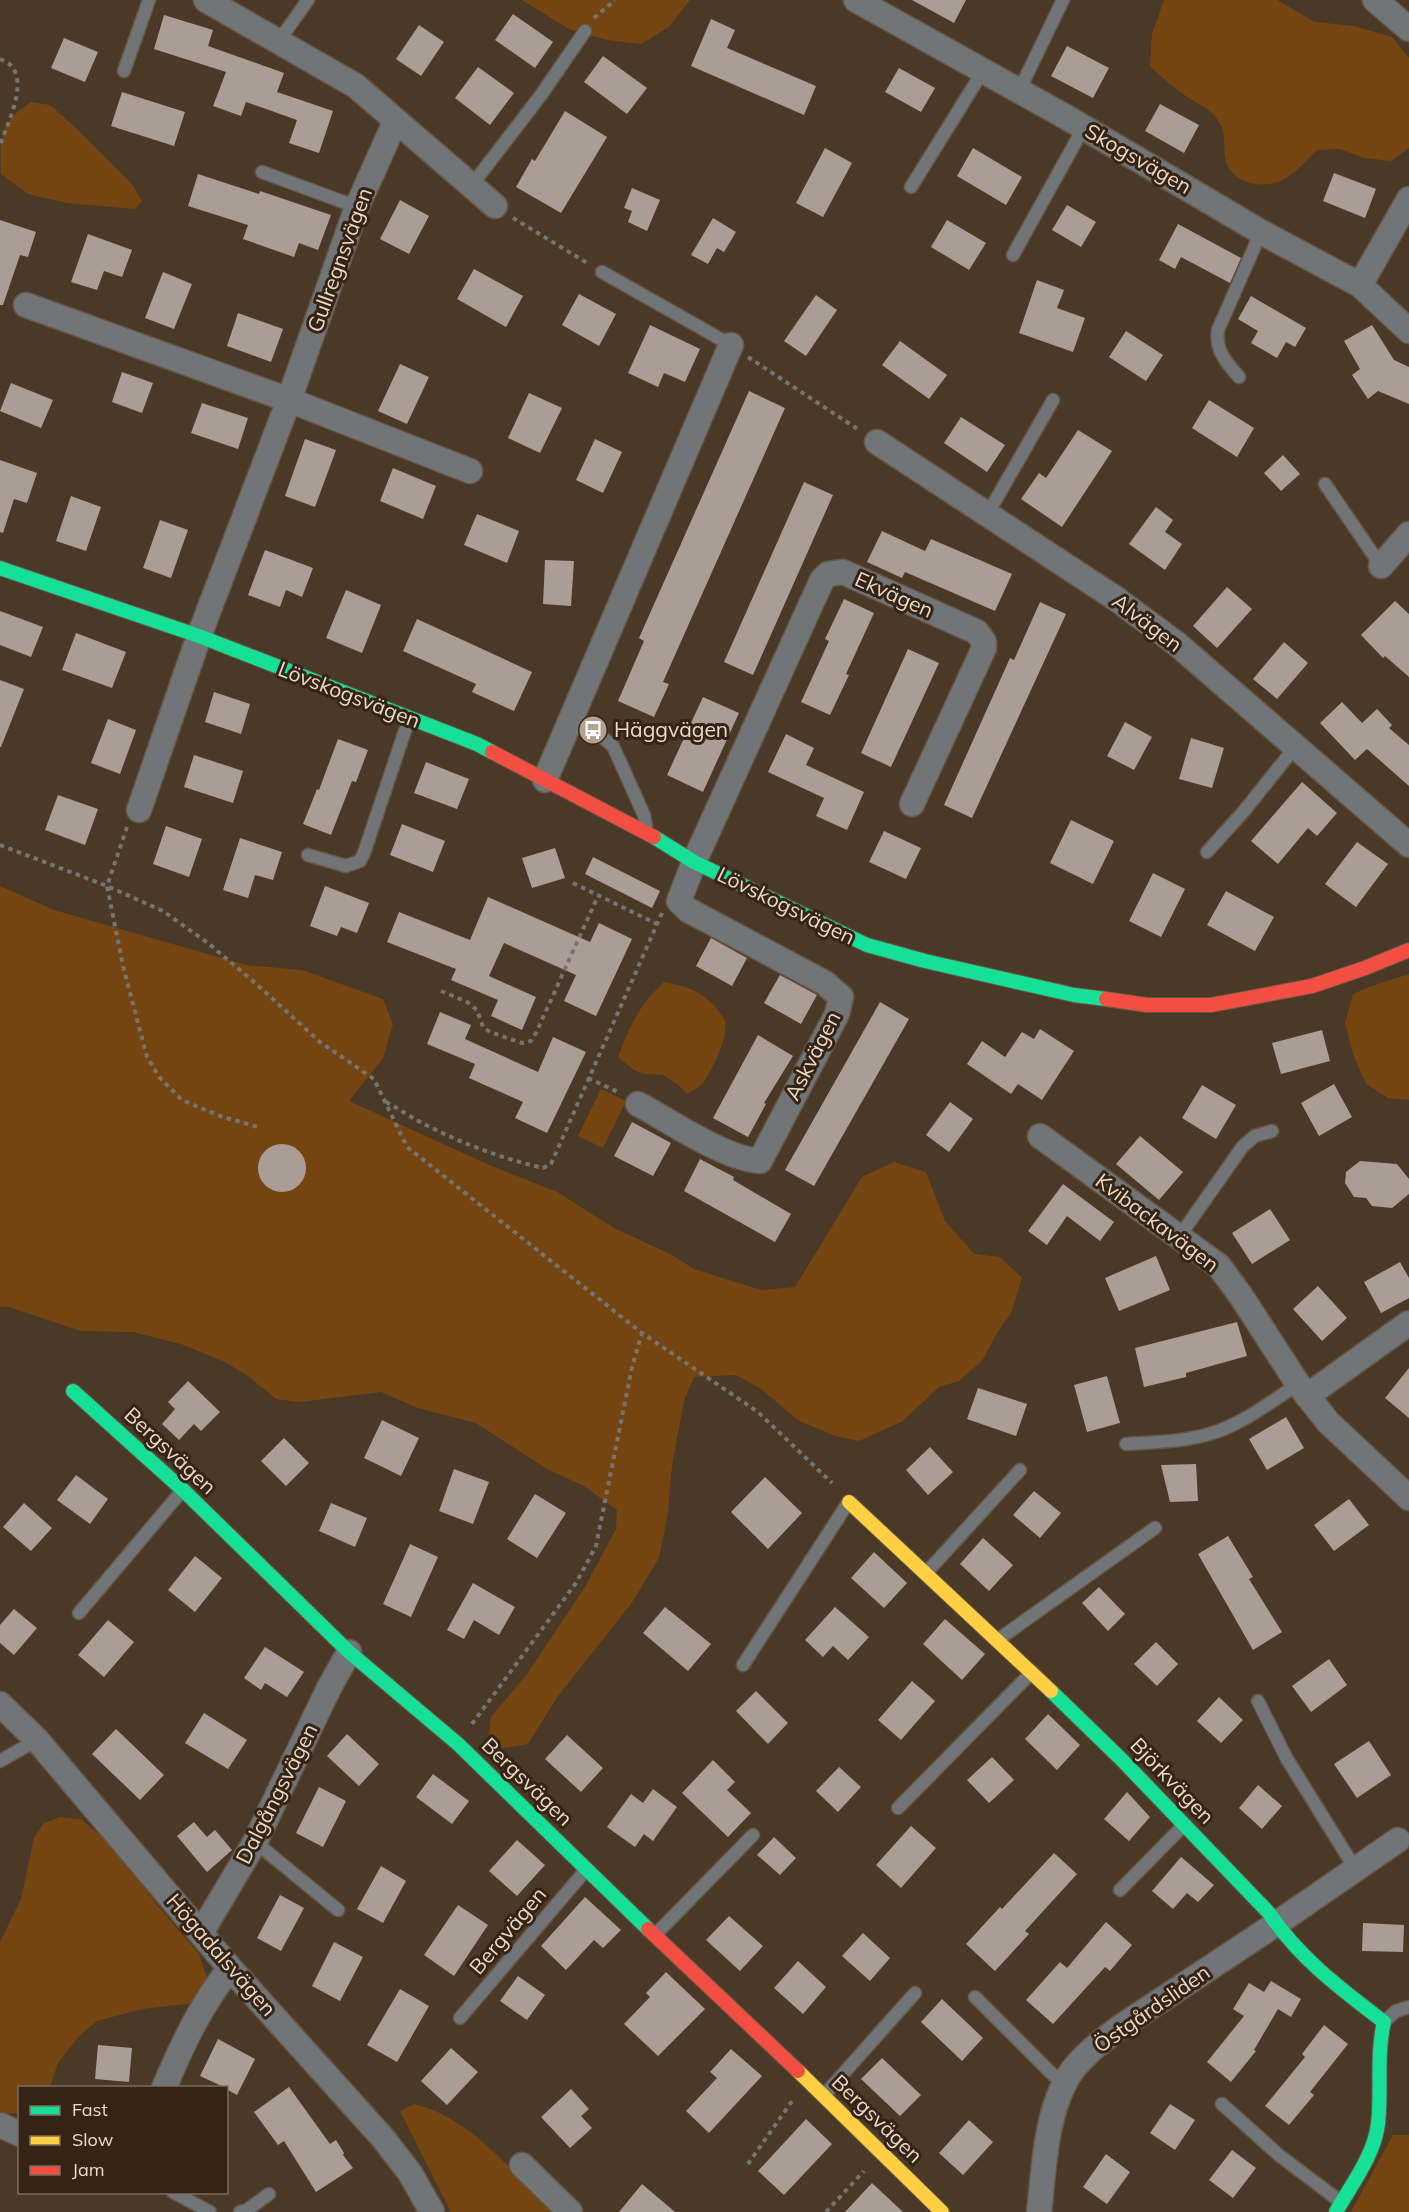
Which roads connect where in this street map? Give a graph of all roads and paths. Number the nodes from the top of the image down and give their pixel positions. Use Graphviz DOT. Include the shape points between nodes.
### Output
graph roads {
  1 [pos="149,0"];
  2 [pos="207,0"];
  3 [pos="308,0"];
  4 [pos="615,0"];
  5 [pos="1063,0"];
  6 [pos="1375,0"];
  7 [pos="866,2"];
  8 [pos="1408,25"];
  9 [pos="585,31"];
  10 [pos="278,42"];
  11 [pos="0,59"];
  12 [pos="124,71"];
  13 [pos="983,71"];
  14 [pos="1019,91"];
  15 [pos="395,122"];
  16 [pos="1084,127"];
  17 [pos="0,145"];
  18 [pos="262,172"];
  19 [pos="472,185"];
  20 [pos="911,187"];
  21 [pos="1409,199"];
  22 [pos="495,206"];
  23 [pos="357,207"];
  24 [pos="1262,232"];
  25 [pos="1013,255"];
  26 [pos="603,272"];
  27 [pos="1360,285"];
  28 [pos="26,305"];
  29 [pos="1409,331"];
  30 [pos="731,345"];
  31 [pos="1239,377"];
  32 [pos="289,400"];
  33 [pos="1053,400"];
  34 [pos="878,442"];
  35 [pos="470,471"];
  36 [pos="1324,484"];
  37 [pos="987,514"];
  38 [pos="1409,534"];
  39 [pos="1381,566"];
  40 [pos="0,568"];
  41 [pos="199,636"];
  42 [pos="410,718"];
  43 [pos="568,726"];
  44 [pos="1296,747"];
  45 [pos="545,780"];
  46 [pos="912,804"];
  47 [pos="139,810"];
  48 [pos="647,833"];
  49 [pos="1402,835"];
  50 [pos="0,844"];
  51 [pos="1207,852"];
  52 [pos="308,855"];
  53 [pos="694,862"];
  54 [pos="573,883"];
  55 [pos="107,886"];
  56 [pos="598,896"];
  57 [pos="679,901"];
  58 [pos="657,924"];
  59 [pos="1409,950"];
  60 [pos="441,991"];
  61 [pos="588,1078"];
  62 [pos="384,1101"];
  63 [pos="638,1104"];
  64 [pos="261,1128"];
  65 [pos="1272,1131"];
  66 [pos="1040,1136"];
  67 [pos="1179,1238"];
  68 [pos="1409,1323"];
  69 [pos="642,1333"];
  70 [pos="1303,1390"];
  71 [pos="74,1391"];
  72 [pos="1126,1444"];
  73 [pos="1020,1470"];
  74 [pos="183,1491"];
  75 [pos="1409,1498"];
  76 [pos="849,1502"];
  77 [pos="1155,1528"];
  78 [pos="926,1573"];
  79 [pos="79,1613"];
  80 [pos="998,1640"];
  81 [pos="349,1652"];
  82 [pos="743,1665"];
  83 [pos="1032,1672"];
  84 [pos="1258,1701"];
  85 [pos="0,1704"];
  86 [pos="37,1740"];
  87 [pos="458,1743"];
  88 [pos="0,1761"];
  89 [pos="898,1808"];
  90 [pos="1184,1825"];
  91 [pos="753,1835"];
  92 [pos="1398,1840"];
  93 [pos="255,1842"];
  94 [pos="586,1870"];
  95 [pos="1356,1870"];
  96 [pos="1120,1890"];
  97 [pos="338,1910"];
  98 [pos="1276,1924"];
  99 [pos="201,1933"];
  100 [pos="655,1935"];
  101 [pos="230,1968"];
  102 [pos="915,1993"];
  103 [pos="975,1997"];
  104 [pos="1409,2007"];
  105 [pos="460,2018"];
  106 [pos="1384,2022"];
  107 [pos="806,2080"];
  108 [pos="1064,2083"];
  109 [pos="165,2086"];
  110 [pos="824,2095"];
  111 [pos="1222,2104"];
  112 [pos="0,2125"];
  113 [pos="18,2133"];
  114 [pos="882,2153"];
  115 [pos="748,2164"];
  116 [pos="522,2165"];
  117 [pos="175,2194"];
  118 [pos="269,2194"];
  119 [pos="1339,2207"];
  120 [pos="210,2212"];
  121 [pos="240,2212"];
  122 [pos="432,2212"];
  123 [pos="570,2212"];
  124 [pos="826,2212"];
  125 [pos="942,2212"];
  126 [pos="1039,2212"];
  1 -- 12 [label="lane"];
  2 -- 10 [label="street"];
  3 -- 10 [label="lane"];
  4 -- 9 [label="path" via="597,13"];
  5 -- 14 [label="lane"];
  6 -- 8 [label="street"];
  7 -- 13 [label="street, Skogsvägen"];
  9 -- 19 [label="lane"];
  10 -- 15 [label="street" via="356,86"];
  11 -- 17 [label="path" via="12,65 19,81"];
  13 -- 14 [label="street, Skogsvägen"];
  13 -- 20 [label="lane"];
  14 -- 16 [label="street, Skogsvägen"];
  15 -- 19 [label="street"];
  15 -- 23 [label="street, Gullregnsvägen"];
  16 -- 24 [label="street, Skogsvägen"];
  16 -- 25 [label="lane"];
  18 -- 23 [label="lane"];
  19 -- 22 [label="street"];
  21 -- 27 [label="street"];
  22 -- 26 [label="path"];
  23 -- 32 [label="street, Gullregnsvägen"];
  24 -- 27 [label="street, Skogsvägen"];
  24 -- 31 [label="lane" via="1216,342"];
  26 -- 30 [label="lane"];
  27 -- 29 [label="street, Skogsvägen"];
  28 -- 32 [label="street"];
  30 -- 34 [label="path"];
  30 -- 43 [label="street"];
  32 -- 35 [label="street"];
  32 -- 41 [label="street, Gullregnsvägen"];
  33 -- 37 [label="lane"];
  34 -- 37 [label="street, Alvägen"];
  36 -- 39 [label="lane"];
  37 -- 44 [label="street, Alvägen" via="1177,644"];
  38 -- 39 [label="street"];
  40 -- 41 [label="street, Lövskogsvägen"];
  41 -- 42 [label="street, Lövskogsvägen"];
  41 -- 47 [label="street"];
  42 -- 45 [label="street, Lövskogsvägen" via="477,744"];
  42 -- 52 [label="lane" via="360,861 346,866"];
  43 -- 45 [label="street"];
  43 -- 48 [label="lane" via="593,730 613,746 644,815"];
  44 -- 49 [label="street, Alvägen"];
  44 -- 51 [label="lane"];
  45 -- 48 [label="street, Lövskogsvägen"];
  46 -- 53 [label="street, Ekvägen" via="984,642 977,632 843,572 828,574"];
  47 -- 55 [label="path" via="129,820"];
  48 -- 53 [label="street, Lövskogsvägen"];
  50 -- 55 [label="path"];
  53 -- 57 [label="street"];
  53 -- 59 [label="street, Lövskogsvägen" via="867,945 1018,984 1147,1005 1211,1005 1312,986"];
  54 -- 56 [label="path"];
  55 -- 62 [label="path" via="163,911 208,943 320,1042 374,1079"];
  55 -- 64 [label="path" via="147,1057 182,1100"];
  56 -- 58 [label="path"];
  56 -- 60 [label="path" via="531,1041 522,1043 490,1032 483,1027 477,1010"];
  57 -- 58 [label="path" via="664,909"];
  57 -- 63 [label="street, Askvägen" via="688,910 825,983 841,998 837,1014 760,1161 748,1161 717,1148"];
  58 -- 61 [label="path"];
  61 -- 62 [label="path" via="554,1159 543,1168 472,1147"];
  61 -- 63 [label="path"];
  62 -- 69 [label="path" via="407,1147"];
  65 -- 67 [label="lane" via="1254,1136 1243,1146"];
  66 -- 67 [label="street, Kvibackavägen"];
  67 -- 70 [label="street, Kvibackavägen" via="1219,1266"];
  68 -- 70 [label="street"];
  69 -- 76 [label="path" via="758,1412"];
  69 -- 87 [label="path" via="596,1546 576,1583"];
  70 -- 72 [label="lane" via="1212,1433 1191,1439"];
  70 -- 75 [label="street, Kvibackavägen" via="1328,1422"];
  71 -- 74 [label="street, Bergsvägen"];
  73 -- 78 [label="lane"];
  74 -- 79 [label="lane"];
  74 -- 81 [label="street, Bergsvägen"];
  76 -- 78 [label="street, Björkvägen"];
  76 -- 82 [label="lane"];
  77 -- 80 [label="lane"];
  78 -- 80 [label="street, Björkvägen"];
  80 -- 83 [label="street, Björkvägen"];
  81 -- 87 [label="street, Bergsvägen"];
  81 -- 93 [label="street, Dalgångsvägen"];
  83 -- 89 [label="lane"];
  83 -- 90 [label="street, Björkvägen"];
  84 -- 95 [label="lane" via="1287,1759"];
  85 -- 86 [label="street, Högadalsvägen"];
  86 -- 88 [label="lane"];
  86 -- 99 [label="street, Högadalsvägen"];
  87 -- 94 [label="street, Bergsvägen"];
  90 -- 96 [label="lane"];
  90 -- 98 [label="street, Björkvägen"];
  91 -- 100 [label="lane"];
  92 -- 95 [label="street, Östgårdsliden"];
  93 -- 97 [label="lane"];
  93 -- 99 [label="street, Dalgångsvägen"];
  94 -- 100 [label="street, Bergsvägen"];
  94 -- 105 [label="lane, Bergvägen"];
  95 -- 98 [label="street, Östgårdsliden"];
  98 -- 106 [label="street, Björkvägen" via="1332,1982"];
  98 -- 108 [label="street, Östgårdsliden" via="1096,2045"];
  99 -- 101 [label="street, Högadalsvägen"];
  100 -- 107 [label="street, Bergsvägen"];
  101 -- 109 [label="street" via="184,2040"];
  101 -- 122 [label="street, Högadalsvägen" via="382,2137"];
  102 -- 110 [label="lane"];
  103 -- 108 [label="lane"];
  104 -- 106 [label="lane" via="1396,2011"];
  106 -- 119 [label="street" via="1379,2038 1378,2126"];
  107 -- 110 [label="street, Bergsvägen"];
  107 -- 115 [label="path"];
  108 -- 126 [label="street, Östgårdsliden" via="1047,2141"];
  110 -- 114 [label="street, Bergsvägen"];
  111 -- 119 [label="lane"];
  112 -- 113 [label="street"];
  114 -- 124 [label="path"];
  114 -- 125 [label="street, Bergsvägen"];
  116 -- 123 [label="street"];
  117 -- 120 [label="lane"];
  118 -- 121 [label="lane"];
}
